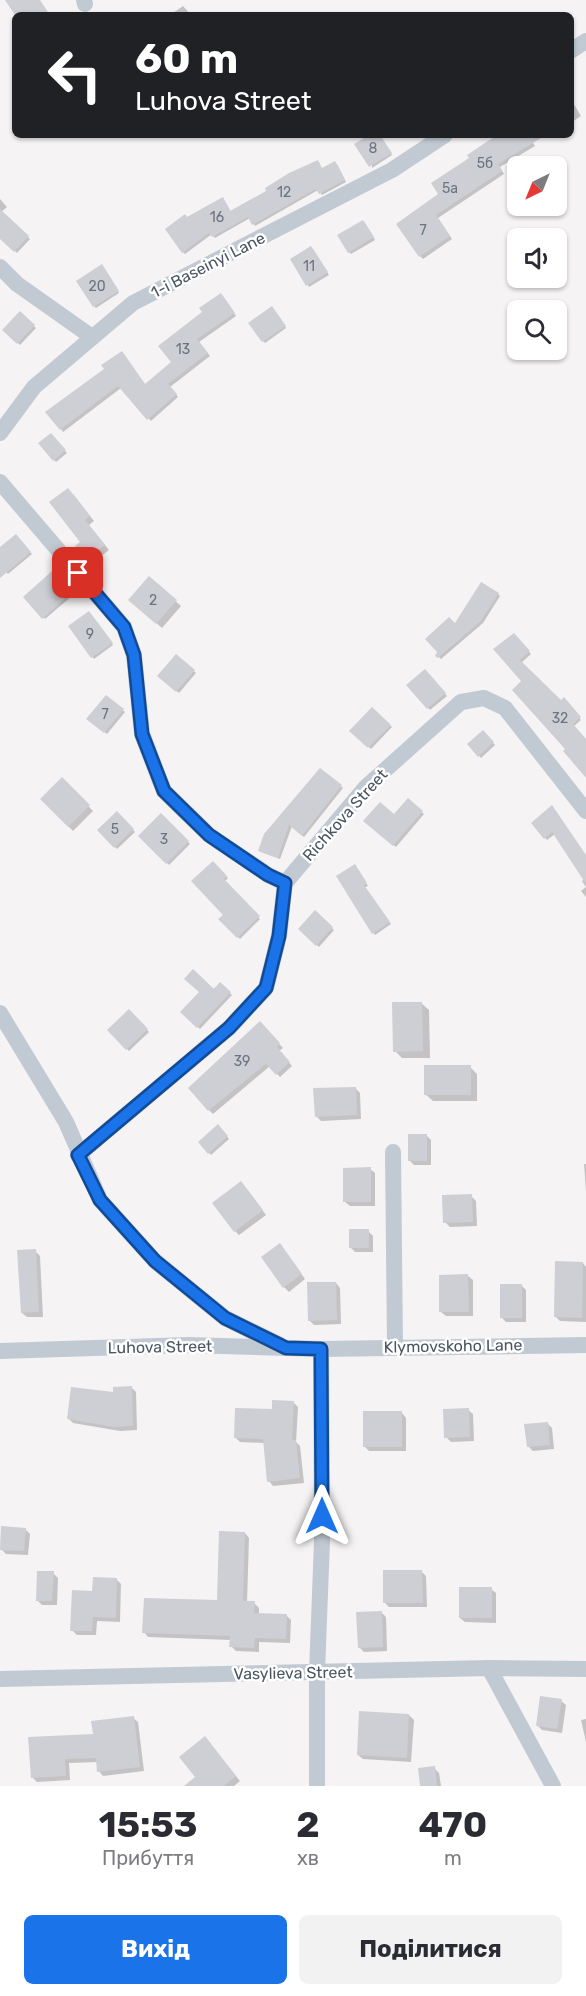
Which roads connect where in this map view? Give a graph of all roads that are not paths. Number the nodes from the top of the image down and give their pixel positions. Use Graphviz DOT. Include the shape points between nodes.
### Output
graph roads {
  1 [pos="440,138"];
  2 [pos="0,267"];
  3 [pos="92,338"];
  4 [pos="0,433"];
  5 [pos="0,482"];
  6 [pos="586,811"];
  7 [pos="285,883"];
  8 [pos="0,1013"];
  9 [pos="393,1152"];
  10 [pos="78,1155"];
  11 [pos="586,1345"];
  12 [pos="395,1346"];
  13 [pos="286,1348"];
  14 [pos="321,1349"];
  15 [pos="0,1351"];
  16 [pos="489,1668"];
  17 [pos="586,1669"];
  18 [pos="317,1672"];
  19 [pos="0,1679"];
  20 [pos="317,1786"];
  21 [pos="553,1786"];
  1 -- 3 [label="street, 1-i Baseinyi Lane" via="392,170 134,303"];
  2 -- 3 [label="street" via="16,284"];
  3 -- 4 [label="street, 1-i Baseinyi Lane" via="34,387"];
  5 -- 7 [label="street" via="124,627 134,655 142,734 164,791 209,835"];
  6 -- 7 [label="street, Richkova Street" via="505,708 495,701 472,698 451,709 366,787"];
  7 -- 10 [label="street" via="279,936 266,988 229,1028"];
  8 -- 10 [label="street" via="66,1122"];
  9 -- 12 [label="street"];
  10 -- 13 [label="street" via="100,1200 155,1261 225,1318"];
  11 -- 12 [label="street, Klymovskoho Lane"];
  12 -- 14 [label="street, Klymovskoho Lane"];
  13 -- 14 [label="street, Luhova Street"];
  13 -- 15 [label="street, Luhova Street" via="188,1345"];
  14 -- 18 [label="street" via="322,1540"];
  16 -- 17 [label="street, Vasylieva Street"];
  16 -- 18 [label="street, Vasylieva Street"];
  16 -- 21 [label="street"];
  18 -- 19 [label="street, Vasylieva Street"];
  18 -- 20 [label="street"];
}
